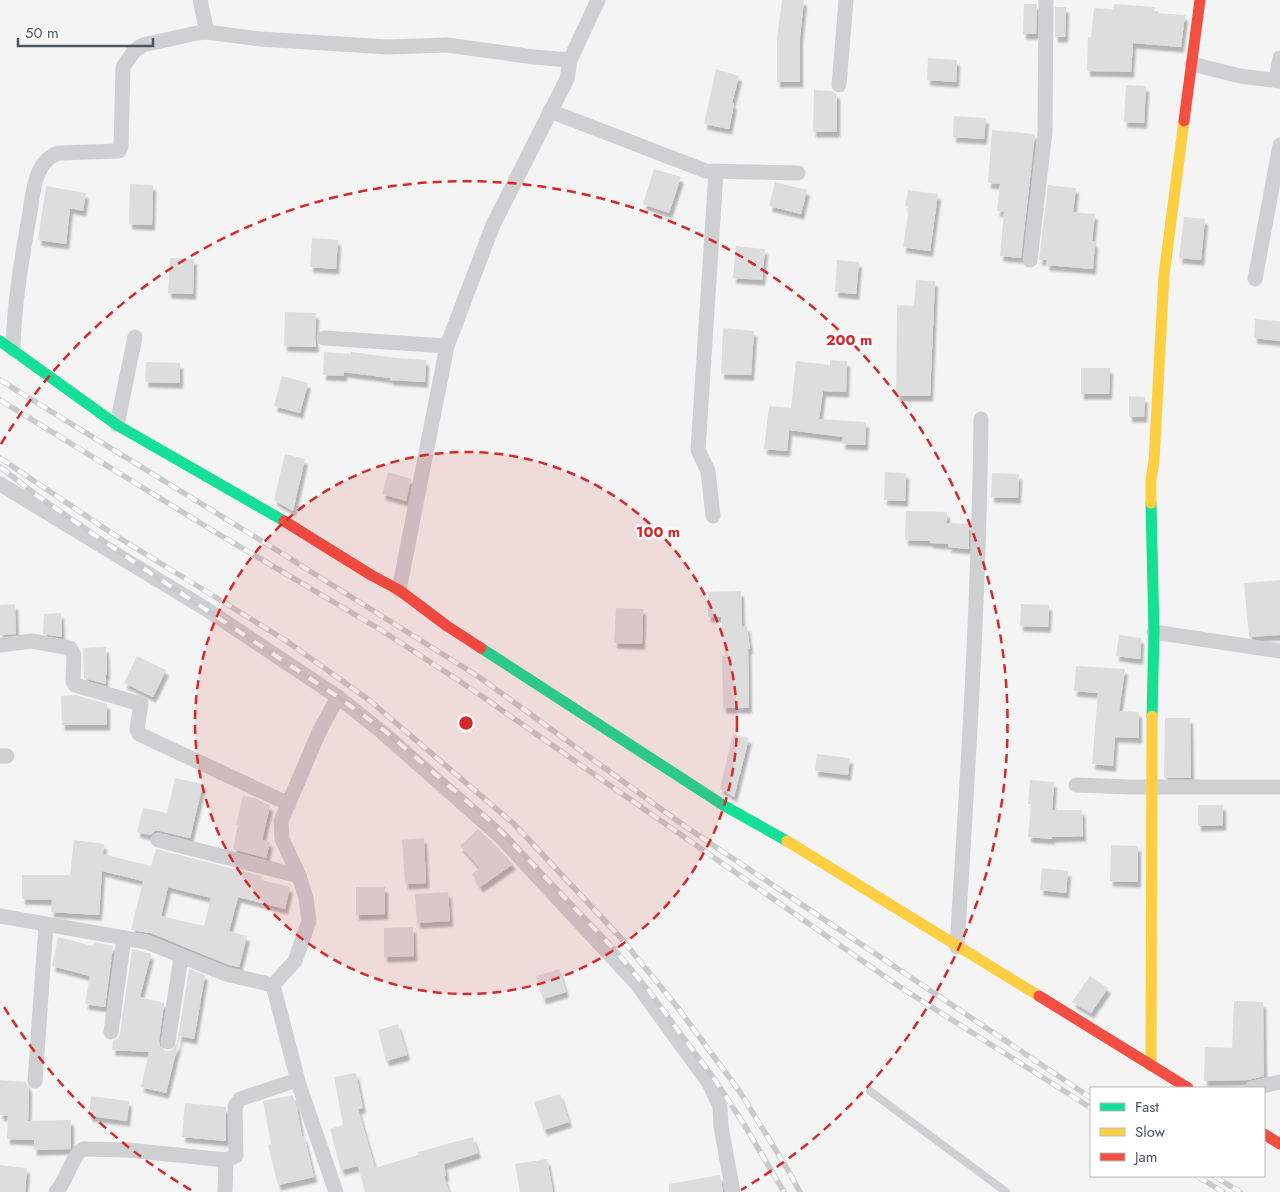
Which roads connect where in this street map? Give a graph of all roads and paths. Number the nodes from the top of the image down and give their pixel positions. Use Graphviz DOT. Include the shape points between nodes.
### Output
graph roads {
  1 [pos="200,0"];
  2 [pos="598,0"];
  3 [pos="846,0"];
  4 [pos="1046,0"];
  5 [pos="1200,0"];
  6 [pos="207,32"];
  7 [pos="1280,58"];
  8 [pos="570,60"];
  9 [pos="1192,64"];
  10 [pos="1278,81"];
  11 [pos="839,85"];
  12 [pos="550,111"];
  13 [pos="1280,144"];
  14 [pos="716,172"];
  15 [pos="798,174"];
  16 [pos="1030,260"];
  17 [pos="1255,279"];
  18 [pos="135,337"];
  19 [pos="324,338"];
  20 [pos="0,341"];
  21 [pos="447,346"];
  22 [pos="13,349"];
  23 [pos="981,419"];
  24 [pos="117,425"];
  25 [pos="0,484"];
  26 [pos="713,516"];
  27 [pos="399,590"];
  28 [pos="1154,632"];
  29 [pos="0,645"];
  30 [pos="1280,650"];
  31 [pos="338,697"];
  32 [pos="1076,785"];
  33 [pos="1151,786"];
  34 [pos="1280,787"];
  35 [pos="289,804"];
  36 [pos="158,840"];
  37 [pos="300,876"];
  38 [pos="0,916"];
  39 [pos="46,925"];
  40 [pos="124,938"];
  41 [pos="957,947"];
  42 [pos="181,957"];
  43 [pos="273,986"];
  44 [pos="111,1032"];
  45 [pos="168,1042"];
  46 [pos="1151,1066"];
  47 [pos="297,1080"];
  48 [pos="35,1081"];
  49 [pos="1280,1082"];
  50 [pos="1186,1087"];
  51 [pos="1257,1087"];
  52 [pos="870,1091"];
  53 [pos="1265,1135"];
  54 [pos="1280,1144"];
  55 [pos="226,1160"];
  56 [pos="56,1192"];
  57 [pos="225,1192"];
  58 [pos="336,1192"];
  59 [pos="733,1192"];
  60 [pos="1006,1192"];
  1 -- 6 [label="street"];
  2 -- 8 [label="street"];
  3 -- 11 [label="street"];
  4 -- 16 [label="street" via="1045,132"];
  5 -- 9 [label="street"];
  6 -- 8 [label="street" via="260,39 388,47 447,45"];
  6 -- 22 [label="street" via="143,45 122,67 119,150 59,153 52,155 41,167 24,242"];
  7 -- 10 [label="street"];
  8 -- 12 [label="street" via="567,79"];
  9 -- 10 [label="street"];
  9 -- 28 [label="street" via="1164,275 1151,479"];
  12 -- 14 [label="street" via="695,168"];
  12 -- 21 [label="street" via="493,225"];
  13 -- 17 [label="street"];
  14 -- 15 [label="street"];
  14 -- 26 [label="street" via="698,450 708,471"];
  18 -- 24 [label="street"];
  19 -- 21 [label="street"];
  20 -- 22 [label="street"];
  21 -- 27 [label="street"];
  22 -- 24 [label="street"];
  23 -- 41 [label="street" via="971,728"];
  24 -- 27 [label="street"];
  25 -- 31 [label="street" via="206,609"];
  27 -- 41 [label="street" via="447,626 722,805 795,846"];
  28 -- 30 [label="street"];
  28 -- 33 [label="street"];
  29 -- 35 [label="street" via="32,641 70,648 74,655 75,685 141,704 139,734"];
  31 -- 35 [label="street" via="320,730"];
  31 -- 59 [label="street" via="500,836 638,984 709,1084 720,1107"];
  32 -- 33 [label="street"];
  33 -- 34 [label="street"];
  33 -- 46 [label="street"];
  35 -- 37 [label="street" via="281,821 282,839"];
  36 -- 37 [label="street"];
  37 -- 43 [label="street" via="309,921 295,961"];
  38 -- 39 [label="street"];
  39 -- 40 [label="street"];
  39 -- 48 [label="street"];
  40 -- 42 [label="street" via="147,942"];
  40 -- 44 [label="street"];
  41 -- 46 [label="street"];
  42 -- 43 [label="street" via="226,974"];
  42 -- 45 [label="street"];
  43 -- 47 [label="street"];
  46 -- 50 [label="street"];
  47 -- 55 [label="street" via="236,1102 236,1156"];
  47 -- 58 [label="street"];
  49 -- 51 [label="street"];
  52 -- 60 [label="lane"];
  53 -- 54 [label="street"];
  55 -- 56 [label="street" via="83,1149"];
  55 -- 57 [label="street"];
}
